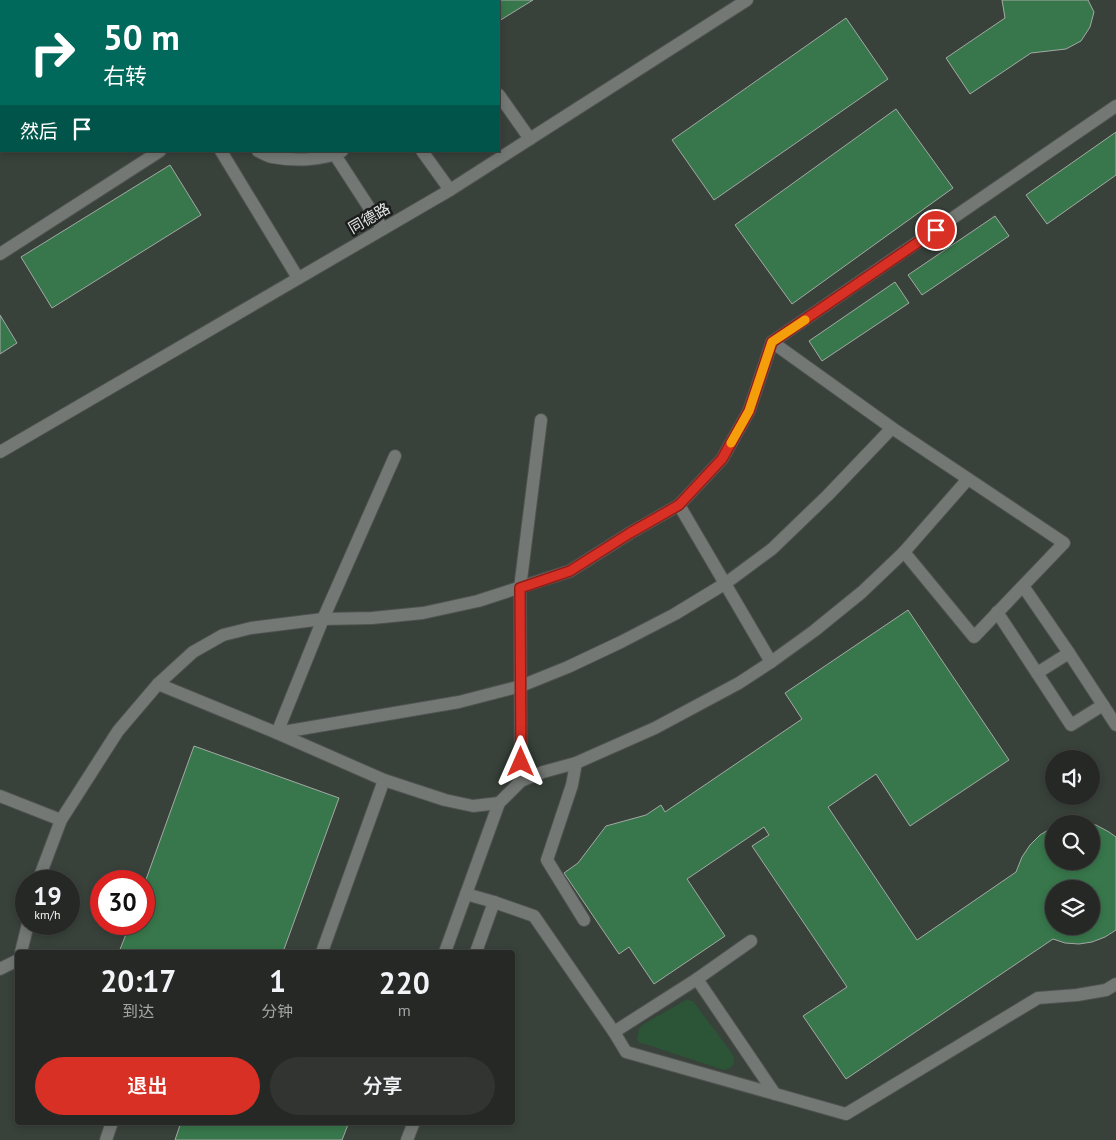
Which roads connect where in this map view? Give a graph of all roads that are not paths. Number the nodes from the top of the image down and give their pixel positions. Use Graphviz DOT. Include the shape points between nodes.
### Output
graph roads {
  1 [pos="747,0"];
  2 [pos="500,97"];
  3 [pos="1116,106"];
  4 [pos="530,139"];
  5 [pos="158,152"];
  6 [pos="222,152"];
  7 [pos="260,152"];
  8 [pos="423,152"];
  9 [pos="339,153"];
  10 [pos="450,190"];
  11 [pos="383,229"];
  12 [pos="0,254"];
  13 [pos="298,278"];
  14 [pos="772,342"];
  15 [pos="541,420"];
  16 [pos="892,428"];
  17 [pos="0,452"];
  18 [pos="395,456"];
  19 [pos="968,479"];
  20 [pos="679,505"];
  21 [pos="904,552"];
  22 [pos="726,583"];
  23 [pos="1023,586"];
  24 [pos="520,588"];
  25 [pos="997,612"];
  26 [pos="323,619"];
  27 [pos="1070,652"];
  28 [pos="771,662"];
  29 [pos="1037,673"];
  30 [pos="158,684"];
  31 [pos="521,686"];
  32 [pos="1103,705"];
  33 [pos="1116,725"];
  34 [pos="277,733"];
  35 [pos="576,763"];
  36 [pos="384,780"];
  37 [pos="521,781"];
  38 [pos="0,796"];
  39 [pos="499,803"];
  40 [pos="61,820"];
  41 [pos="42,870"];
  42 [pos="466,894"];
  43 [pos="494,902"];
  44 [pos="584,920"];
  45 [pos="25,935"];
  46 [pos="750,941"];
  47 [pos="22,950"];
  48 [pos="323,950"];
  49 [pos="446,950"];
  50 [pos="477,950"];
  51 [pos="15,962"];
  52 [pos="0,969"];
  53 [pos="698,979"];
  54 [pos="1116,984"];
  55 [pos="614,1032"];
  56 [pos="775,1094"];
  57 [pos="111,1125"];
  58 [pos="413,1125"];
  59 [pos="106,1140"];
  60 [pos="407,1140"];
  1 -- 4 [label="street, 同德路"];
  2 -- 4 [label="street"];
  3 -- 14 [label="street"];
  4 -- 10 [label="street, 同德路"];
  5 -- 12 [label="street"];
  6 -- 13 [label="street"];
  7 -- 9 [label="street" via="271,157 306,160"];
  8 -- 10 [label="street"];
  9 -- 11 [label="street"];
  10 -- 11 [label="street, 同德路"];
  11 -- 13 [label="street, 同德路"];
  13 -- 17 [label="street, 同德路"];
  14 -- 16 [label="street"];
  14 -- 20 [label="street" via="749,411 722,459"];
  15 -- 24 [label="street"];
  16 -- 19 [label="street"];
  16 -- 22 [label="street" via="772,549"];
  18 -- 26 [label="street"];
  19 -- 21 [label="street"];
  19 -- 23 [label="street" via="1064,543"];
  20 -- 22 [label="street"];
  20 -- 24 [label="street" via="570,571"];
  21 -- 25 [label="street" via="974,637"];
  21 -- 28 [label="street" via="862,592"];
  22 -- 28 [label="street"];
  22 -- 31 [label="street" via="621,642"];
  23 -- 25 [label="street"];
  23 -- 27 [label="street"];
  24 -- 26 [label="street" via="478,601 423,612"];
  24 -- 31 [label="street"];
  25 -- 29 [label="street"];
  26 -- 30 [label="street" via="222,635 193,652"];
  26 -- 34 [label="street"];
  27 -- 29 [label="street"];
  27 -- 32 [label="street"];
  28 -- 35 [label="street" via="655,728"];
  29 -- 32 [label="street" via="1071,725"];
  30 -- 34 [label="street"];
  30 -- 40 [label="street" via="118,731"];
  31 -- 34 [label="street" via="459,702"];
  31 -- 37 [label="street"];
  32 -- 33 [label="street"];
  34 -- 36 [label="street"];
  35 -- 37 [label="street"];
  35 -- 44 [label="street" via="547,860"];
  36 -- 39 [label="street" via="473,806"];
  36 -- 48 [label="street"];
  37 -- 39 [label="street"];
  38 -- 40 [label="street"];
  39 -- 42 [label="street"];
  40 -- 41 [label="street"];
  42 -- 43 [label="street"];
  42 -- 49 [label="street"];
  43 -- 50 [label="street"];
  43 -- 55 [label="street" via="534,916"];
  45 -- 47 [label="street"];
  46 -- 53 [label="street"];
  51 -- 52 [label="street"];
  53 -- 55 [label="street"];
  53 -- 56 [label="street"];
  54 -- 56 [label="street" via="1106,990 1077,996 1038,998 846,1114"];
  55 -- 56 [label="street" via="626,1052"];
  57 -- 59 [label="street"];
  58 -- 60 [label="street"];
}
